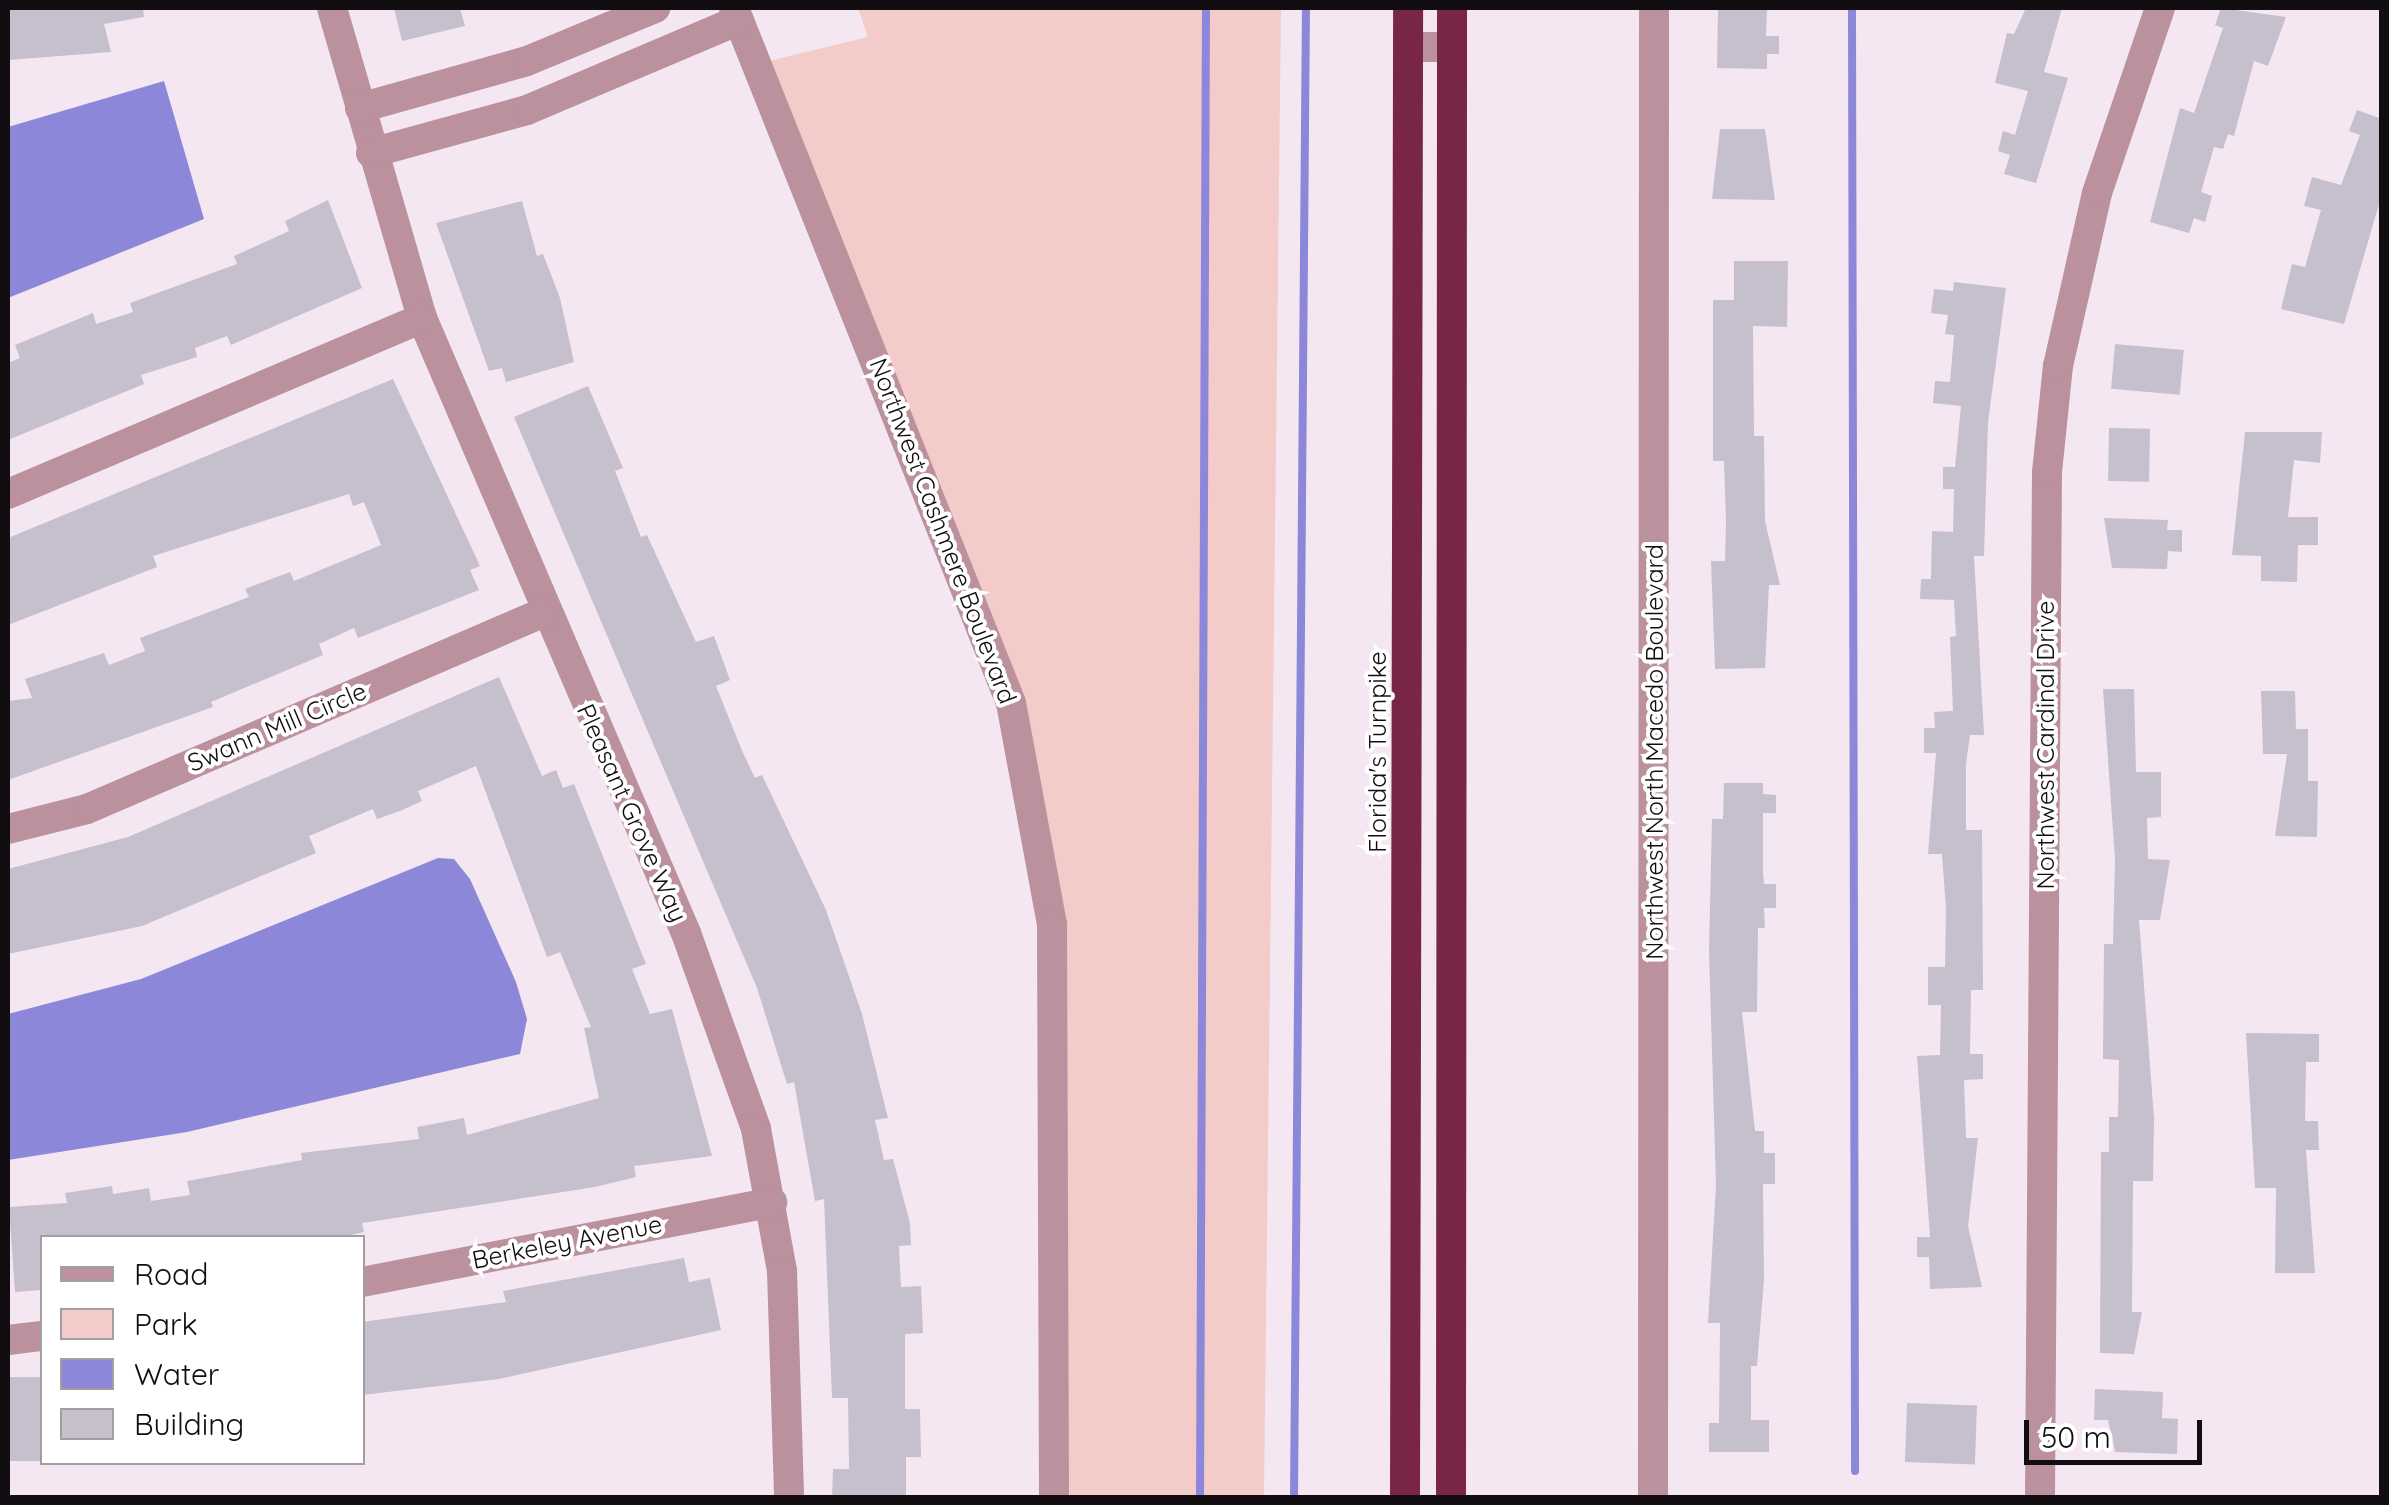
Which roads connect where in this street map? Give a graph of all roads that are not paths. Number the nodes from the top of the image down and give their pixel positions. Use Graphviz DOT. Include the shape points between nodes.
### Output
graph roads {
  1 [pos="332,8"];
  2 [pos="655,8"];
  3 [pos="1408,8"];
  4 [pos="1452,8"];
  5 [pos="1654,8"];
  6 [pos="2160,8"];
  7 [pos="736,14"];
  8 [pos="569,43"];
  9 [pos="1408,47"];
  10 [pos="1452,47"];
  11 [pos="588,85"];
  12 [pos="360,108"];
  13 [pos="372,154"];
  14 [pos="422,318"];
  15 [pos="8,494"];
  16 [pos="542,613"];
  17 [pos="8,828"];
  18 [pos="772,1202"];
  19 [pos="365,1281"];
  20 [pos="40,1336"];
  21 [pos="8,1340"];
  22 [pos="789,1498"];
  23 [pos="1054,1498"];
  24 [pos="1405,1498"];
  25 [pos="1451,1498"];
  26 [pos="1654,1498"];
  27 [pos="2040,1498"];
  1 -- 12 [label="street, Pleasant Grove Way"];
  2 -- 8 [label="street"];
  3 -- 9 [label="highway, Florida's Turnpike"];
  4 -- 10 [label="highway"];
  5 -- 26 [label="street, Northwest North Macedo Boulevard"];
  6 -- 27 [label="street, Northwest Cardinal Drive" via="2098,194 2058,366 2046,472"];
  7 -- 11 [label="street"];
  7 -- 23 [label="street, Northwest Cashmere Boulevard" via="1011,703 1052,925"];
  8 -- 11 [label="street"];
  8 -- 12 [label="street"];
  9 -- 10 [label="street"];
  9 -- 24 [label="highway, Florida's Turnpike"];
  10 -- 25 [label="highway"];
  11 -- 13 [label="street"];
  12 -- 13 [label="street, Pleasant Grove Way"];
  13 -- 14 [label="street, Pleasant Grove Way"];
  14 -- 15 [label="street"];
  14 -- 16 [label="street, Pleasant Grove Way"];
  16 -- 17 [label="street, Swann Mill Circle" via="87,809"];
  16 -- 18 [label="street, Pleasant Grove Way" via="686,932 736,1067"];
  18 -- 19 [label="street, Berkeley Avenue"];
  18 -- 22 [label="street, Pleasant Grove Way" via="786,1337"];
  20 -- 21 [label="street"];
}
